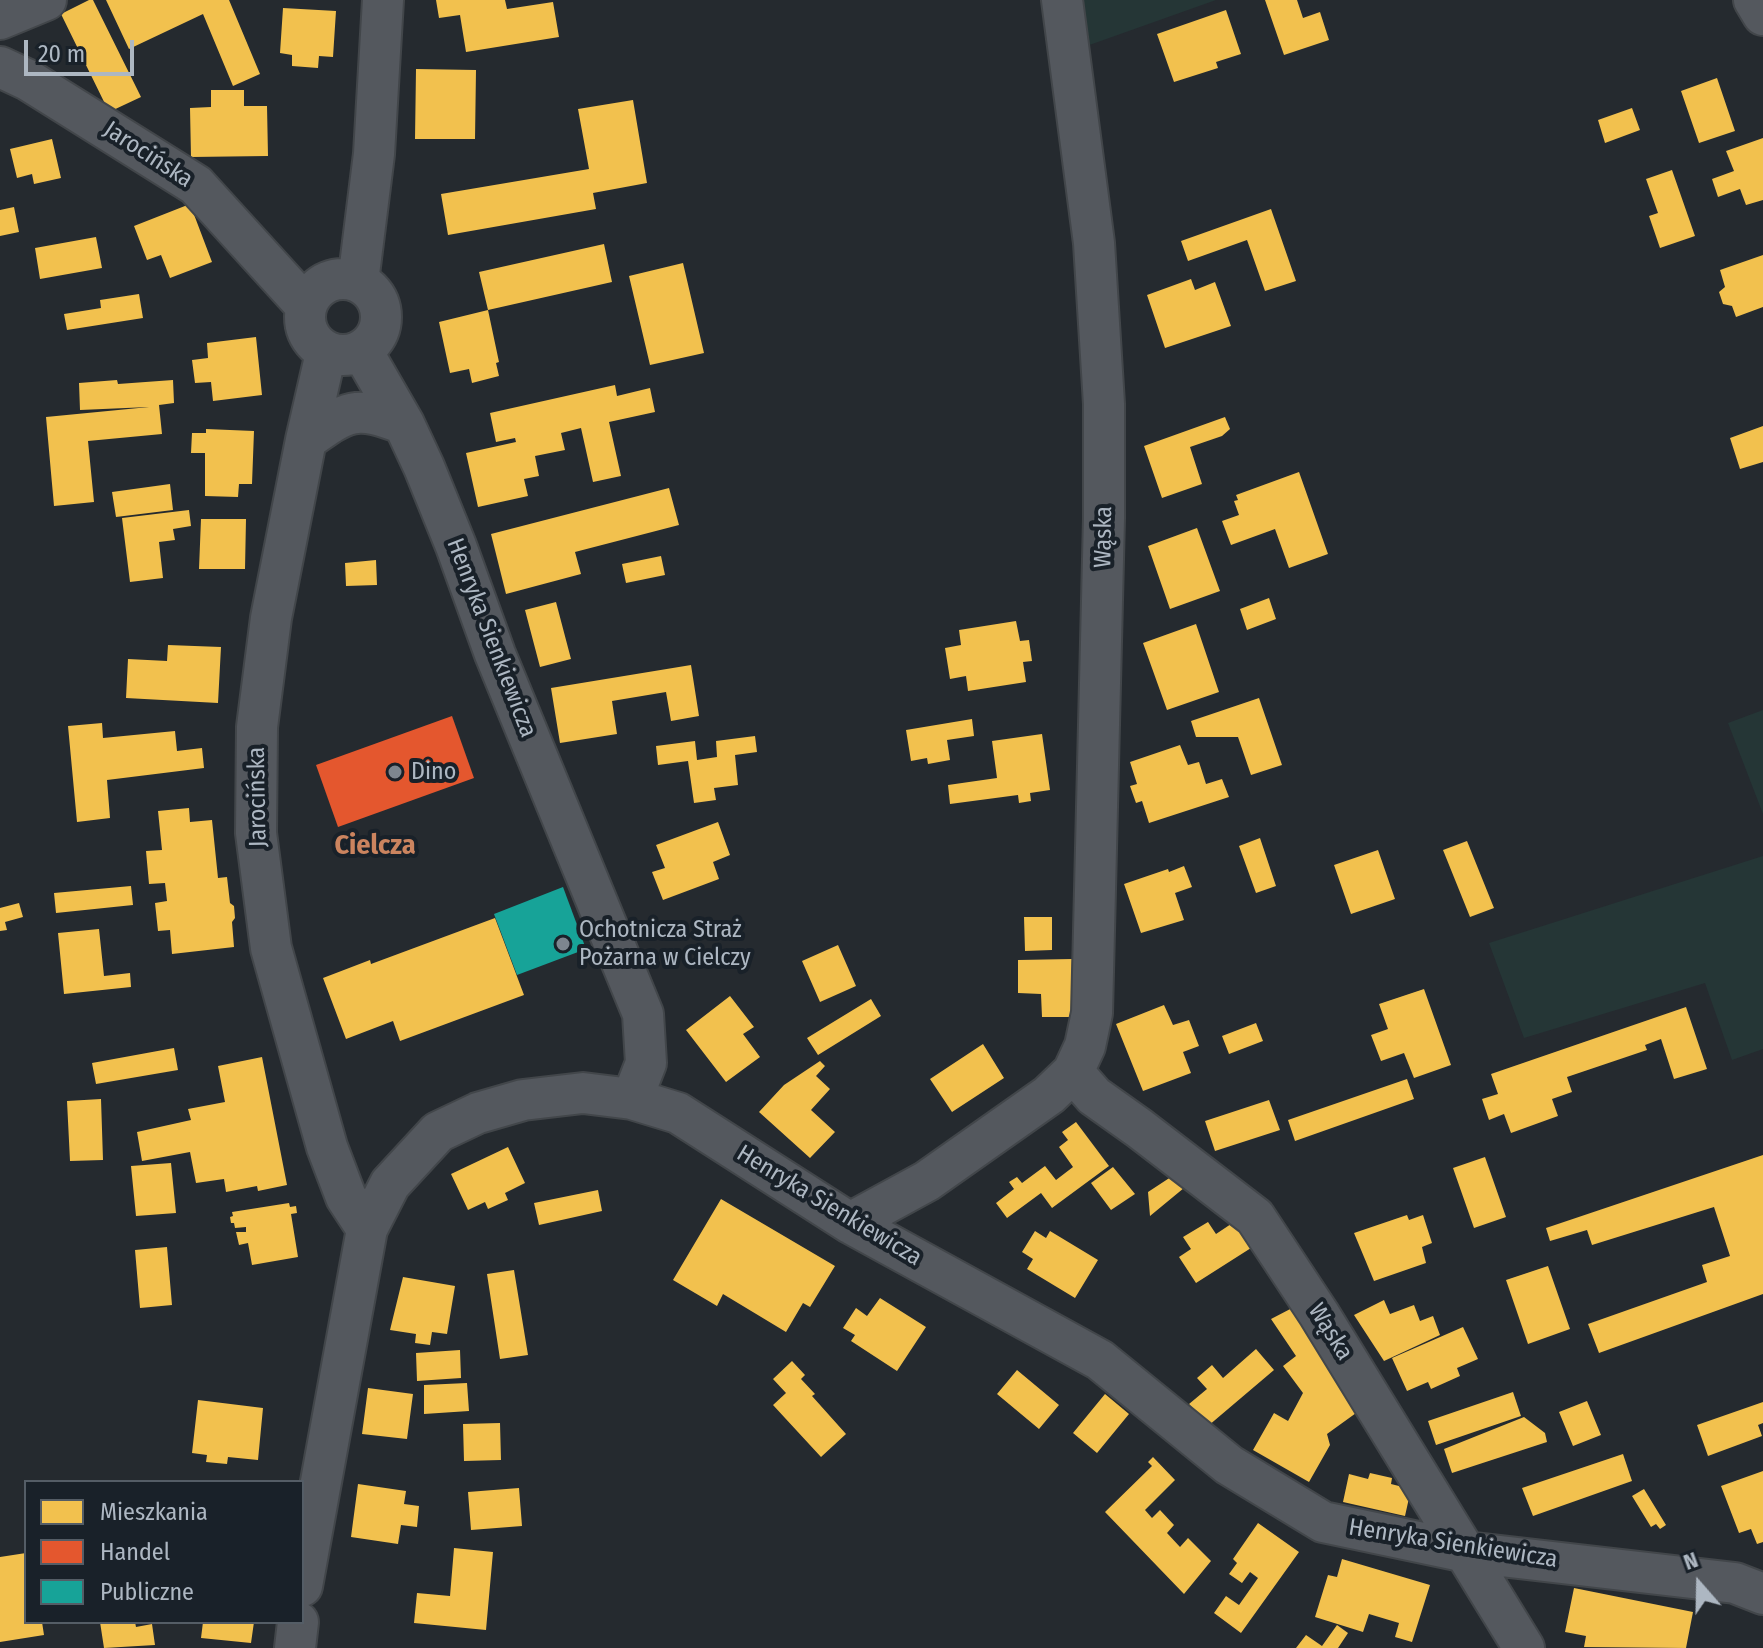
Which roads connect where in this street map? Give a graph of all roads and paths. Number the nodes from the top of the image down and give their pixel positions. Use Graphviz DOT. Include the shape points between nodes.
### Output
graph roads {
  1 [pos="46,0"];
  2 [pos="383,0"];
  3 [pos="1062,0"];
  4 [pos="1754,0"];
  5 [pos="1763,15"];
  6 [pos="0,19"];
  7 [pos="0,67"];
  8 [pos="358,282"];
  9 [pos="306,306"];
  10 [pos="344,352"];
  11 [pos="404,424"];
  12 [pos="306,440"];
  13 [pos="1073,1072"];
  14 [pos="632,1099"];
  15 [pos="850,1223"];
  16 [pos="367,1229"];
  17 [pos="1466,1552"];
  18 [pos="304,1575"];
  19 [pos="1763,1594"];
  20 [pos="298,1624"];
  21 [pos="295,1648"];
  22 [pos="1524,1648"];
  1 -- 6 [label="street"];
  2 -- 8 [label="street" via="374,154"];
  3 -- 13 [label="street, Wąska" via="1094,243 1104,404 1092,1013"];
  4 -- 5 [label="street"];
  7 -- 9 [label="street, Jarocińska" via="196,185"];
  8 -- 9 [label="street" via="333,280 312,294"];
  8 -- 10 [label="street" via="372,292 381,324 375,339"];
  9 -- 10 [label="street" via="305,325 312,341"];
  10 -- 11 [label="street, Henryka Sienkiewicza"];
  10 -- 12 [label="street, Jarocińska"];
  11 -- 12 [label="street" via="359,411"];
  11 -- 14 [label="street, Henryka Sienkiewicza" via="643,1014 646,1063"];
  12 -- 16 [label="street, Jarocińska" via="271,618 257,727 256,833 271,948 327,1147 346,1197"];
  13 -- 15 [label="street, Wąska" via="1049,1095 927,1181"];
  13 -- 17 [label="street, Wąska" via="1094,1096 1255,1217"];
  14 -- 15 [label="street, Henryka Sienkiewicza" via="678,1113"];
  14 -- 16 [label="street" via="583,1093 523,1100 438,1132 390,1184"];
  15 -- 17 [label="street, Henryka Sienkiewicza" via="1100,1360 1229,1465 1323,1522"];
  16 -- 18 [label="street"];
  17 -- 19 [label="street, Henryka Sienkiewicza" via="1735,1583"];
  17 -- 22 [label="street, Wąska"];
  20 -- 21 [label="street"];
}
